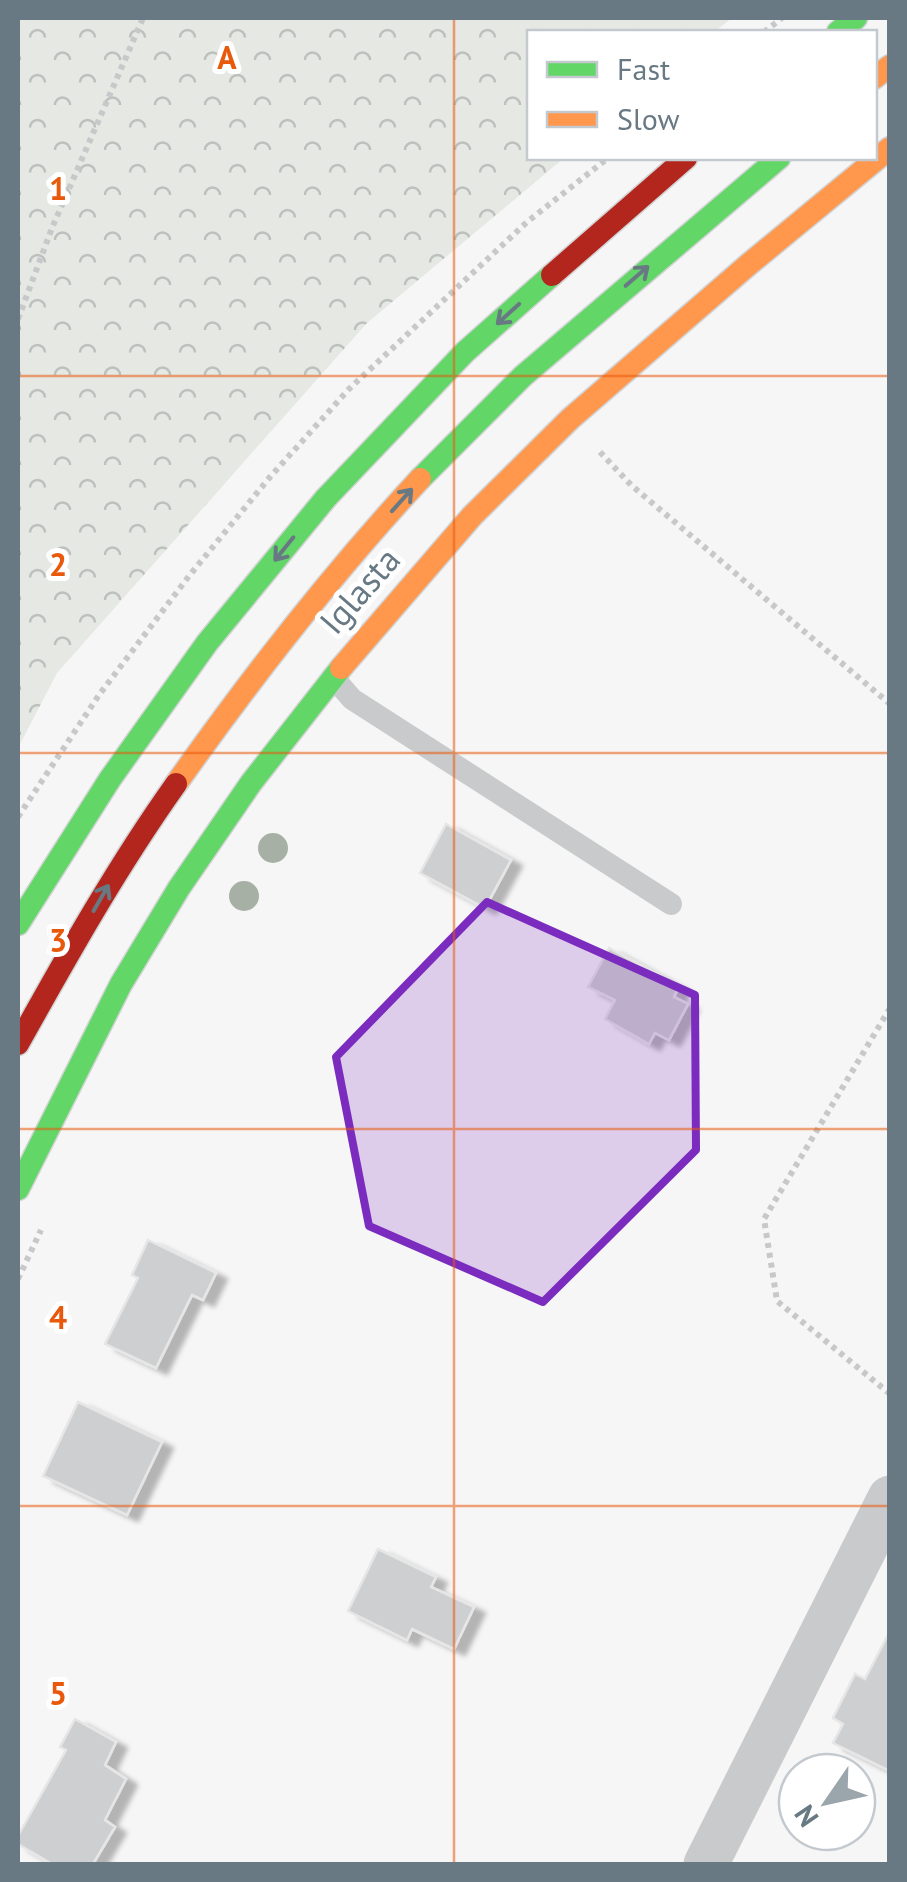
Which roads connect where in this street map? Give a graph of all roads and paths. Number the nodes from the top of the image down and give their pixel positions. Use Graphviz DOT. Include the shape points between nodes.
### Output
graph roads {
  1 [pos="143,18"];
  2 [pos="684,160"];
  3 [pos="776,160"];
  4 [pos="875,160"];
  5 [pos="18,319"];
  6 [pos="570,419"];
  7 [pos="333,677"];
  8 [pos="890,704"];
  9 [pos="670,904"];
  10 [pos="18,924"];
  11 [pos="890,1008"];
  12 [pos="18,1044"];
  13 [pos="18,1189"];
  14 [pos="890,1394"];
  15 [pos="890,1498"];
  16 [pos="706,1864"];
  1 -- 5 [label="path"];
  2 -- 10 [label="main road, one-way" via="465,352 326,498 207,642"];
  12 -- 3 [label="main road, one-way" via="110,882 300,616 487,410"];
  4 -- 6 [label="main road, Iglasta"];
  6 -- 7 [label="main road, Iglasta" via="472,516"];
  6 -- 8 [label="path" via="631,486"];
  7 -- 9 [label="lane" via="352,699"];
  7 -- 13 [label="main road, Iglasta" via="179,888 121,984"];
  11 -- 14 [label="path" via="764,1219 777,1301"];
  15 -- 16 [label="street"];
}
